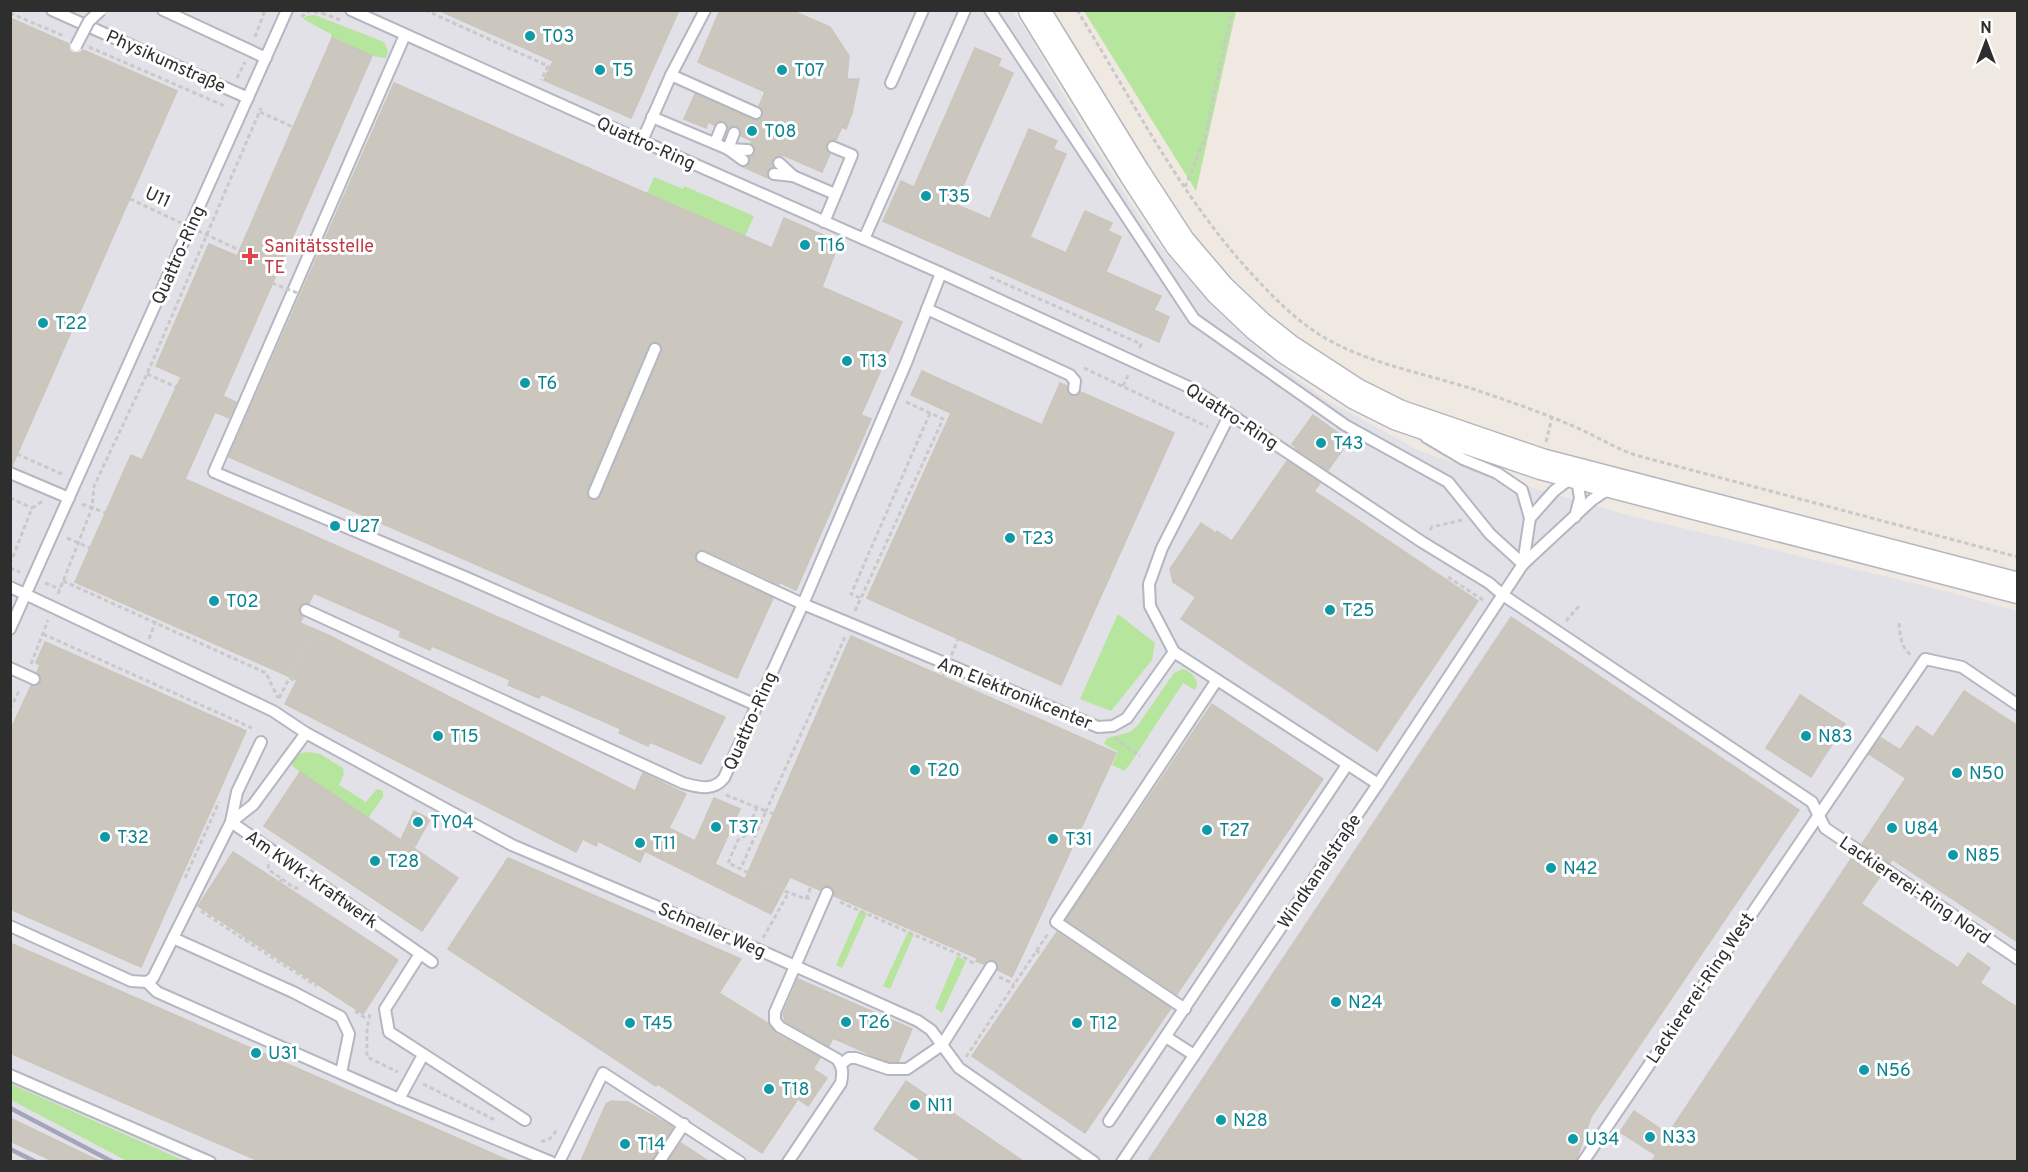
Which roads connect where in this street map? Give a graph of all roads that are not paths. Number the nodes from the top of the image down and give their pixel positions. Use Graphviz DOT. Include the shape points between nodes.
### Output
graph roads {
  1 [pos="52,10"];
  2 [pos="101,10"];
  3 [pos="163,10"];
  4 [pos="287,10"];
  5 [pos="351,10"];
  6 [pos="705,10"];
  7 [pos="923,10"];
  8 [pos="965,10"];
  9 [pos="990,10"];
  10 [pos="1034,10"];
  11 [pos="405,35"];
  12 [pos="81,46"];
  13 [pos="266,58"];
  14 [pos="671,75"];
  15 [pos="891,83"];
  16 [pos="248,98"];
  17 [pos="756,113"];
  18 [pos="652,117"];
  19 [pos="721,128"];
  20 [pos="734,133"];
  21 [pos="642,141"];
  22 [pos="715,143"];
  23 [pos="833,147"];
  24 [pos="728,149"];
  25 [pos="745,155"];
  26 [pos="779,163"];
  27 [pos="774,174"];
  28 [pos="793,176"];
  29 [pos="835,194"];
  30 [pos="824,222"];
  31 [pos="864,239"];
  32 [pos="941,273"];
  33 [pos="927,309"];
  34 [pos="655,348"];
  35 [pos="1074,389"];
  36 [pos="1230,414"];
  37 [pos="1398,415"];
  38 [pos="10,473"];
  39 [pos="1576,474"];
  40 [pos="1617,484"];
  41 [pos="594,493"];
  42 [pos="69,498"];
  43 [pos="1575,517"];
  44 [pos="1530,518"];
  45 [pos="702,557"];
  46 [pos="1523,564"];
  47 [pos="10,587"];
  48 [pos="2018,588"];
  49 [pos="25,594"];
  50 [pos="1503,595"];
  51 [pos="803,604"];
  52 [pos="306,610"];
  53 [pos="10,629"];
  54 [pos="1174,652"];
  55 [pos="10,668"];
  56 [pos="30,677"];
  57 [pos="1217,680"];
  58 [pos="756,705"];
  59 [pos="2018,705"];
  60 [pos="306,733"];
  61 [pos="261,742"];
  62 [pos="1347,765"];
  63 [pos="1377,784"];
  64 [pos="1818,815"];
  65 [pos="231,822"];
  66 [pos="826,894"];
  67 [pos="10,926"];
  68 [pos="173,938"];
  69 [pos="420,954"];
  70 [pos="2018,959"];
  71 [pos="432,962"];
  72 [pos="796,966"];
  73 [pos="991,968"];
  74 [pos="147,982"];
  75 [pos="1185,1009"];
  76 [pos="1166,1036"];
  77 [pos="942,1045"];
  78 [pos="423,1055"];
  79 [pos="1194,1055"];
  80 [pos="841,1064"];
  81 [pos="341,1073"];
  82 [pos="10,1075"];
  83 [pos="399,1099"];
  84 [pos="525,1120"];
  85 [pos="1109,1121"];
  86 [pos="684,1124"];
  87 [pos="210,1161"];
  88 [pos="551,1161"];
  89 [pos="559,1161"];
  90 [pos="659,1161"];
  91 [pos="740,1161"];
  92 [pos="788,1161"];
  93 [pos="1094,1161"];
  94 [pos="1122,1161"];
  95 [pos="1583,1161"];
  1 -- 16 [label="lane, Physikumstraße"];
  2 -- 12 [label="lane, bridge" via="89,21"];
  3 -- 13 [label="lane"];
  4 -- 13 [label="lane, Quattro-Ring"];
  5 -- 11 [label="lane, Quattro-Ring"];
  6 -- 14 [label="lane"];
  7 -- 15 [label="lane"];
  8 -- 31 [label="lane"];
  9 -- 46 [label="lane" via="1194,319 1345,425 1448,482 1490,534"];
  10 -- 37 [label="main road" via="1180,243 1220,290 1287,350 1356,394"];
  11 -- 21 [label="lane, Quattro-Ring"];
  11 -- 58 [label="lane" via="214,472"];
  13 -- 16 [label="lane, Quattro-Ring"];
  14 -- 17 [label="lane"];
  14 -- 18 [label="lane"];
  16 -- 42 [label="lane, Quattro-Ring"];
  18 -- 21 [label="lane"];
  18 -- 22 [label="lane"];
  19 -- 22 [label="lane"];
  20 -- 24 [label="lane"];
  21 -- 30 [label="lane, Quattro-Ring"];
  22 -- 24 [label="lane"];
  23 -- 29 [label="lane" via="852,155"];
  24 -- 25 [label="lane"];
  26 -- 28 [label="lane"];
  27 -- 28 [label="lane"];
  28 -- 29 [label="lane"];
  29 -- 30 [label="lane"];
  30 -- 31 [label="lane, Quattro-Ring"];
  31 -- 32 [label="lane, Quattro-Ring"];
  32 -- 33 [label="lane, Quattro-Ring"];
  32 -- 36 [label="lane, Quattro-Ring" via="1182,384"];
  33 -- 35 [label="lane" via="1070,375 1075,381"];
  33 -- 51 [label="lane, Quattro-Ring" via="892,395 872,429"];
  34 -- 41 [label="lane"];
  36 -- 50 [label="lane, Quattro-Ring"];
  36 -- 54 [label="lane" via="1162,548 1149,584 1150,606"];
  37 -- 39 [label="main road"];
  37 -- 44 [label="lane" via="1442,447 1510,480 1522,490"];
  38 -- 42 [label="lane"];
  39 -- 40 [label="main road"];
  39 -- 43 [label="lane" via="1580,498"];
  39 -- 44 [label="lane"];
  40 -- 43 [label="lane"];
  40 -- 48 [label="main road"];
  42 -- 49 [label="lane"];
  43 -- 46 [label="lane"];
  44 -- 46 [label="lane"];
  45 -- 51 [label="lane, Am Elektronikcenter"];
  46 -- 50 [label="lane, Windkanalstraße"];
  47 -- 49 [label="lane, Schneller Weg"];
  49 -- 53 [label="lane"];
  49 -- 60 [label="lane, Schneller Weg" via="273,711"];
  50 -- 63 [label="lane, Windkanalstraße"];
  50 -- 64 [label="lane, Quattro-Ring" via="1812,802"];
  51 -- 54 [label="lane, Am Elektronikcenter" via="926,663 1098,727 1127,718"];
  51 -- 58 [label="lane, Quattro-Ring"];
  52 -- 58 [label="lane, Quattro-Ring" via="683,783 706,788 724,778"];
  54 -- 57 [label="lane"];
  55 -- 56 [label="lane"];
  57 -- 62 [label="lane"];
  57 -- 75 [label="lane" via="1056,922"];
  59 -- 64 [label="lane, Lackiererei-Ring West" via="1962,667 1925,659"];
  60 -- 65 [label="lane, Am KWK-Kraftwerk" via="253,806"];
  60 -- 72 [label="lane, Schneller Weg" via="512,845"];
  61 -- 65 [label="lane" via="237,792"];
  62 -- 63 [label="lane"];
  62 -- 75 [label="lane"];
  63 -- 79 [label="lane, Windkanalstraße"];
  64 -- 70 [label="lane, Lackiererei-Ring Nord" via="1825,828 1851,848"];
  64 -- 95 [label="lane, Lackiererei-Ring West"];
  65 -- 68 [label="lane"];
  65 -- 69 [label="lane, Am KWK-Kraftwerk"];
  66 -- 72 [label="lane"];
  67 -- 74 [label="lane" via="131,981"];
  68 -- 74 [label="lane" via="157,972"];
  68 -- 81 [label="lane" via="341,1017 349,1034"];
  69 -- 71 [label="lane, Am KWK-Kraftwerk"];
  69 -- 78 [label="lane" via="385,1009 389,1032"];
  72 -- 77 [label="lane, Schneller Weg" via="918,1021"];
  72 -- 80 [label="lane" via="775,1012 775,1021"];
  73 -- 77 [label="lane"];
  74 -- 81 [label="lane" via="157,992"];
  75 -- 76 [label="lane"];
  76 -- 79 [label="lane"];
  76 -- 85 [label="lane"];
  77 -- 80 [label="lane" via="907,1069 888,1069 856,1058"];
  77 -- 93 [label="lane, Schneller Weg" via="959,1068"];
  78 -- 83 [label="lane"];
  78 -- 84 [label="lane"];
  79 -- 94 [label="lane, Windkanalstraße"];
  80 -- 92 [label="lane" via="842,1083"];
  81 -- 83 [label="lane"];
  82 -- 87 [label="lane"];
  83 -- 88 [label="lane"];
  86 -- 89 [label="lane" via="603,1073"];
  86 -- 90 [label="lane"];
  86 -- 91 [label="lane"];
}
